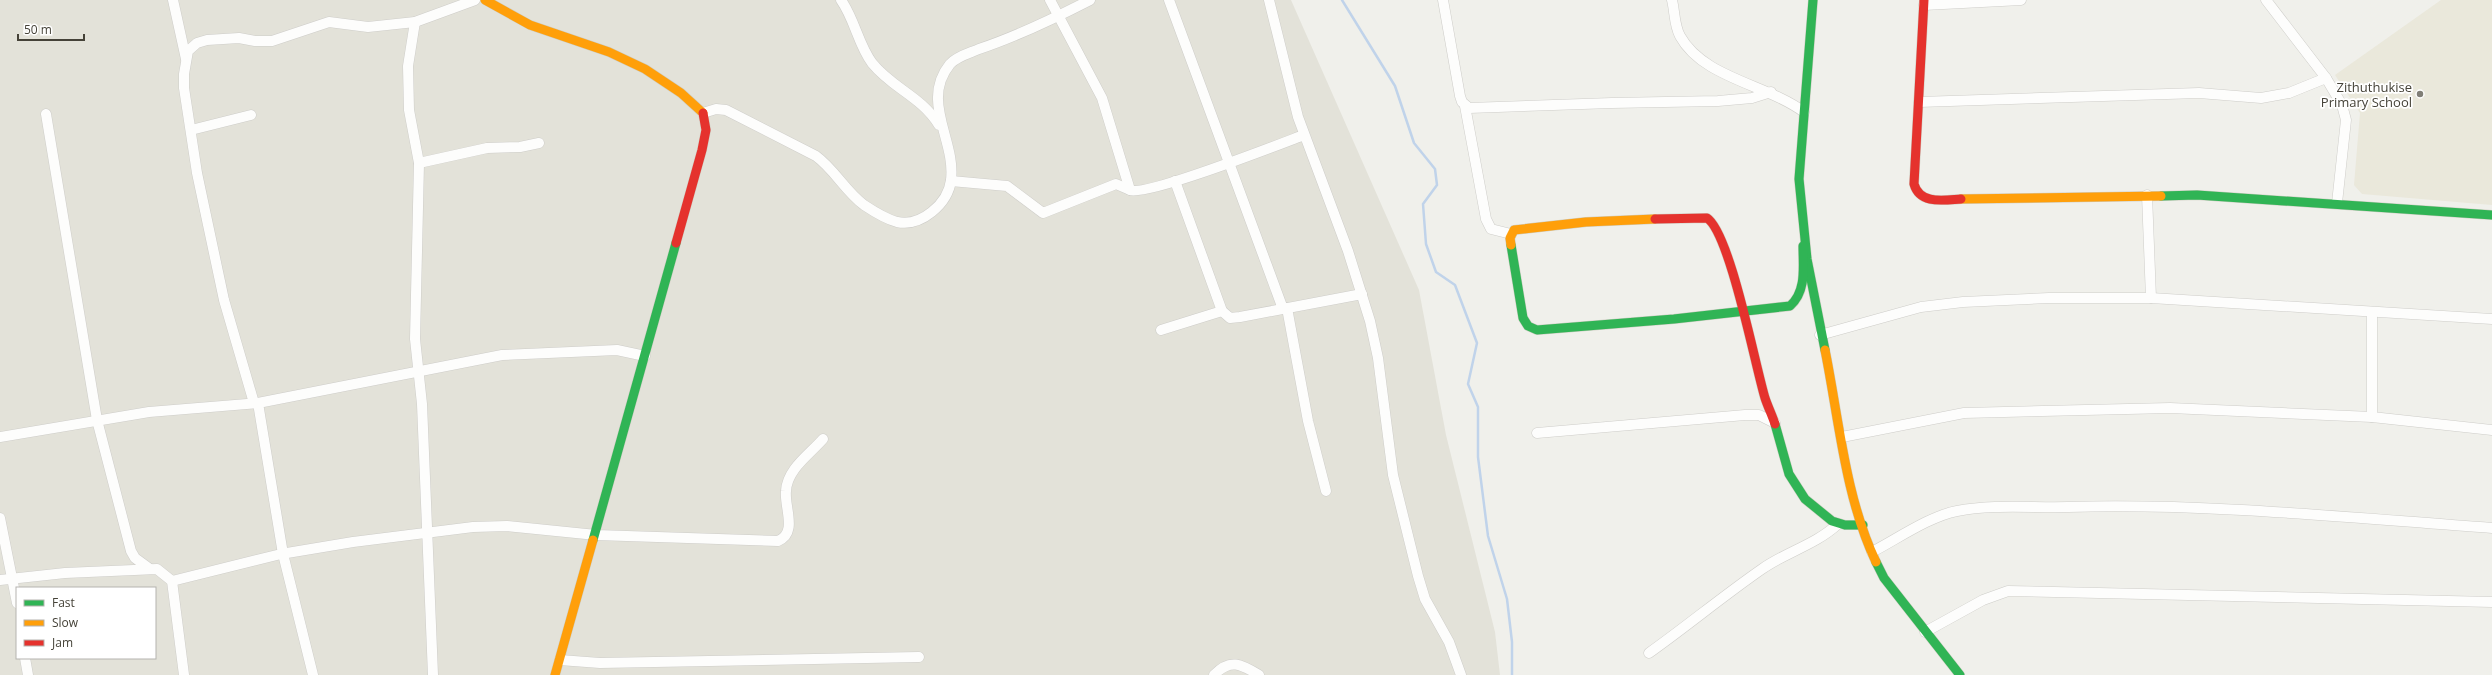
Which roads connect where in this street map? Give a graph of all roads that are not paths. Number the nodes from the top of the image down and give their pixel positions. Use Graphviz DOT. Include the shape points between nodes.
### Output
graph roads {
  1 [pos="173,0"];
  2 [pos="475,0"];
  3 [pos="485,0"];
  4 [pos="841,0"];
  5 [pos="1050,0"];
  6 [pos="1090,0"];
  7 [pos="1169,0"];
  8 [pos="1269,0"];
  9 [pos="1442,0"];
  10 [pos="1672,0"];
  11 [pos="1813,0"];
  12 [pos="2021,0"];
  13 [pos="2266,0"];
  14 [pos="1924,3"];
  15 [pos="1059,16"];
  16 [pos="415,22"];
  17 [pos="186,59"];
  18 [pos="2326,78"];
  19 [pos="1771,92"];
  20 [pos="1919,102"];
  21 [pos="1464,106"];
  22 [pos="1804,112"];
  23 [pos="703,113"];
  24 [pos="46,114"];
  25 [pos="251,115"];
  26 [pos="191,130"];
  27 [pos="944,134"];
  28 [pos="1304,135"];
  29 [pos="539,143"];
  30 [pos="1229,162"];
  31 [pos="419,163"];
  32 [pos="951,181"];
  33 [pos="1175,181"];
  34 [pos="1130,190"];
  35 [pos="2147,195"];
  36 [pos="2337,203"];
  37 [pos="2492,215"];
  38 [pos="1511,234"];
  39 [pos="1803,246"];
  40 [pos="1362,294"];
  41 [pos="2151,298"];
  42 [pos="1285,308"];
  43 [pos="1222,311"];
  44 [pos="2372,312"];
  45 [pos="1744,313"];
  46 [pos="2492,319"];
  47 [pos="1161,330"];
  48 [pos="1820,335"];
  49 [pos="645,356"];
  50 [pos="420,370"];
  51 [pos="256,403"];
  52 [pos="2372,417"];
  53 [pos="97,420"];
  54 [pos="1775,423"];
  55 [pos="2492,430"];
  56 [pos="1537,432"];
  57 [pos="0,437"];
  58 [pos="1842,437"];
  59 [pos="823,439"];
  60 [pos="1326,491"];
  61 [pos="0,518"];
  62 [pos="1838,524"];
  63 [pos="1863,525"];
  64 [pos="2492,528"];
  65 [pos="428,532"];
  66 [pos="596,535"];
  67 [pos="1872,552"];
  68 [pos="283,554"];
  69 [pos="150,569"];
  70 [pos="13,578"];
  71 [pos="0,580"];
  72 [pos="172,581"];
  73 [pos="16,597"];
  74 [pos="2492,602"];
  75 [pos="1925,632"];
  76 [pos="1649,653"];
  77 [pos="919,656"];
  78 [pos="25,659"];
  79 [pos="560,660"];
  80 [pos="28,675"];
  81 [pos="184,675"];
  82 [pos="313,675"];
  83 [pos="433,675"];
  84 [pos="553,675"];
  85 [pos="1214,675"];
  86 [pos="1259,675"];
  87 [pos="1461,675"];
  88 [pos="1960,675"];
  1 -- 17 [label="street"];
  2 -- 16 [label="street"];
  3 -- 23 [label="street" via="530,25 609,52 645,69 681,93"];
  4 -- 27 [label="street" via="862,46 873,63 887,78 926,106"];
  5 -- 15 [label="street"];
  6 -- 15 [label="street"];
  7 -- 30 [label="street"];
  8 -- 28 [label="street" via="1292,97"];
  9 -- 21 [label="street"];
  10 -- 19 [label="street" via="1675,24 1680,36 1702,61 1718,71"];
  11 -- 22 [label="street"];
  12 -- 14 [label="street"];
  13 -- 18 [label="street"];
  14 -- 20 [label="street"];
  15 -- 27 [label="street" via="1014,38 970,52 951,62 944,72 938,90 937,108"];
  15 -- 34 [label="street" via="1104,102"];
  16 -- 17 [label="street" via="368,27 329,22 272,41 239,38 207,40 192,46"];
  16 -- 31 [label="street" via="408,66 410,110"];
  17 -- 26 [label="street" via="184,88"];
  18 -- 20 [label="street" via="2289,94 2261,98 2199,93"];
  18 -- 36 [label="street" via="2339,98 2346,120"];
  19 -- 21 [label="street" via="1752,98 1718,101 1475,110"];
  19 -- 22 [label="street"];
  20 -- 35 [label="street" via="1914,189 1918,195 1930,200"];
  21 -- 38 [label="street" via="1486,219 1491,229"];
  22 -- 39 [label="street" via="1798,179"];
  23 -- 32 [label="street" via="716,109 726,110 816,156 824,162 846,190 865,205 896,222 918,220 929,215 940,204"];
  23 -- 49 [label="street" via="706,130 704,141"];
  24 -- 53 [label="street"];
  25 -- 26 [label="street"];
  26 -- 51 [label="street" via="197,173 224,300"];
  27 -- 32 [label="street" via="949,152"];
  28 -- 30 [label="street"];
  28 -- 40 [label="street"];
  29 -- 31 [label="street" via="520,147 487,148"];
  30 -- 33 [label="street"];
  30 -- 42 [label="street"];
  31 -- 50 [label="street" via="415,326"];
  32 -- 34 [label="street" via="1007,186 1043,213 1116,184"];
  33 -- 34 [label="street" via="1138,192"];
  33 -- 43 [label="street"];
  35 -- 36 [label="street" via="2197,195"];
  35 -- 41 [label="street"];
  36 -- 37 [label="street"];
  38 -- 45 [label="street" via="1514,230 1524,228 1610,220 1707,218 1718,228"];
  38 -- 45 [label="street" via="1523,318 1532,329"];
  39 -- 45 [label="street" via="1802,281 1795,304 1779,309"];
  39 -- 48 [label="street"];
  40 -- 42 [label="street"];
  40 -- 87 [label="street" via="1378,358 1393,475 1418,576 1425,599 1448,642"];
  41 -- 44 [label="street"];
  41 -- 48 [label="street" via="2049,298 1964,302 1921,307"];
  42 -- 43 [label="street" via="1230,318"];
  42 -- 60 [label="street" via="1308,420"];
  43 -- 47 [label="street"];
  44 -- 46 [label="street"];
  44 -- 52 [label="street"];
  45 -- 54 [label="street" via="1765,399"];
  48 -- 58 [label="street"];
  49 -- 50 [label="street" via="623,350 502,355"];
  49 -- 66 [label="street"];
  50 -- 51 [label="street"];
  50 -- 65 [label="street"];
  51 -- 53 [label="street" via="176,409"];
  51 -- 68 [label="street"];
  52 -- 55 [label="street"];
  52 -- 58 [label="street" via="2170,408 1964,413"];
  53 -- 57 [label="street"];
  53 -- 69 [label="street" via="131,551 135,558"];
  54 -- 56 [label="street" via="1759,415 1745,415"];
  54 -- 62 [label="street" via="1790,477 1823,516"];
  58 -- 63 [label="street"];
  59 -- 66 [label="street" via="799,464 789,479 786,491 789,528 781,540 768,542"];
  61 -- 70 [label="street"];
  62 -- 63 [label="street"];
  62 -- 76 [label="street" via="1820,539 1781,556"];
  63 -- 67 [label="street"];
  64 -- 67 [label="street" via="2215,508 2115,506 1981,509 1957,511 1938,518"];
  65 -- 66 [label="street" via="507,526"];
  65 -- 68 [label="street"];
  65 -- 83 [label="street"];
  66 -- 79 [label="street"];
  67 -- 75 [label="street" via="1884,578"];
  68 -- 72 [label="street"];
  68 -- 82 [label="street"];
  69 -- 70 [label="street"];
  69 -- 72 [label="street" via="157,569"];
  70 -- 71 [label="street"];
  70 -- 73 [label="street"];
  72 -- 81 [label="street"];
  74 -- 75 [label="street" via="2008,591 1983,600"];
  75 -- 88 [label="street"];
  77 -- 79 [label="street" via="600,663"];
  78 -- 80 [label="street"];
  79 -- 84 [label="street"];
  85 -- 86 [label="street" via="1223,666 1233,664"];
}
